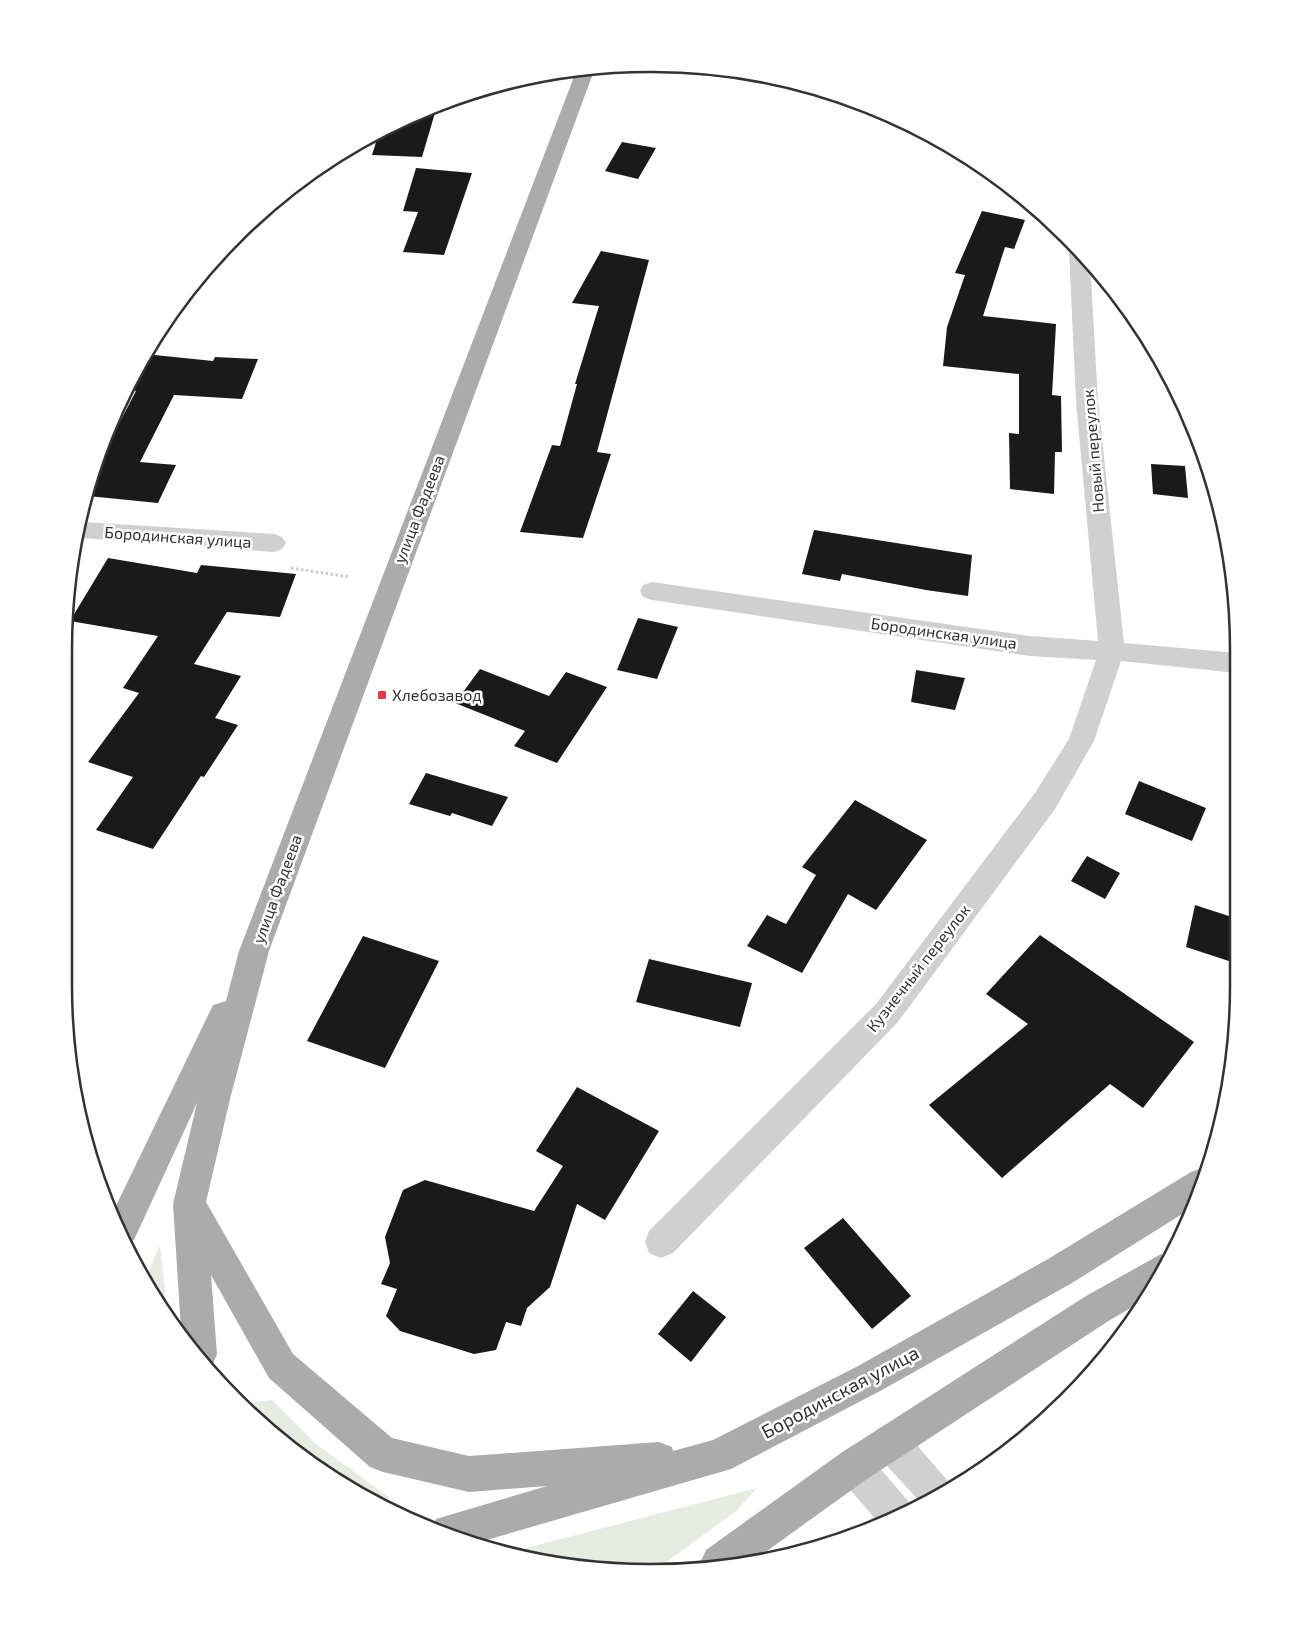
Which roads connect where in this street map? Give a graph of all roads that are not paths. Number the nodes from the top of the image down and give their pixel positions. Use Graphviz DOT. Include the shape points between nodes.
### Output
graph roads {
  1 [pos="583,76"];
  2 [pos="1080,263"];
  3 [pos="86,530"];
  4 [pos="274,543"];
  5 [pos="652,591"];
  6 [pos="1112,651"];
  7 [pos="1230,662"];
  8 [pos="254,952"];
  9 [pos="1192,1189"];
  10 [pos="189,1204"];
  11 [pos="125,1224"];
  12 [pos="661,1242"];
  13 [pos="1150,1278"];
  14 [pos="199,1346"];
  15 [pos="890,1442"];
  16 [pos="718,1456"];
  17 [pos="854,1466"];
  18 [pos="933,1490"];
  19 [pos="892,1510"];
  20 [pos="457,1530"];
  21 [pos="725,1559"];
  1 -- 8 [label="main road, улица Фадеева"];
  2 -- 6 [label="street, Новый переулок" via="1087,401"];
  3 -- 4 [label="street, Бородинская улица"];
  5 -- 6 [label="street, Бородинская улица" via="1030,646"];
  6 -- 7 [label="street, Бородинская улица"];
  6 -- 12 [label="street, Кузнечный переулок" via="1081,741 1046,802 886,1014"];
  8 -- 10 [label="main road"];
  8 -- 11 [label="main road"];
  9 -- 16 [label="main road, Бородинская улица" via="1060,1271 870,1378"];
  10 -- 14 [label="main road"];
  10 -- 16 [label="main road" via="281,1366 383,1454 470,1474"];
  13 -- 15 [label="main road"];
  15 -- 17 [label="main road"];
  15 -- 18 [label="street"];
  16 -- 20 [label="main road, Бородинская улица"];
  17 -- 19 [label="street"];
  17 -- 21 [label="main road"];
}
